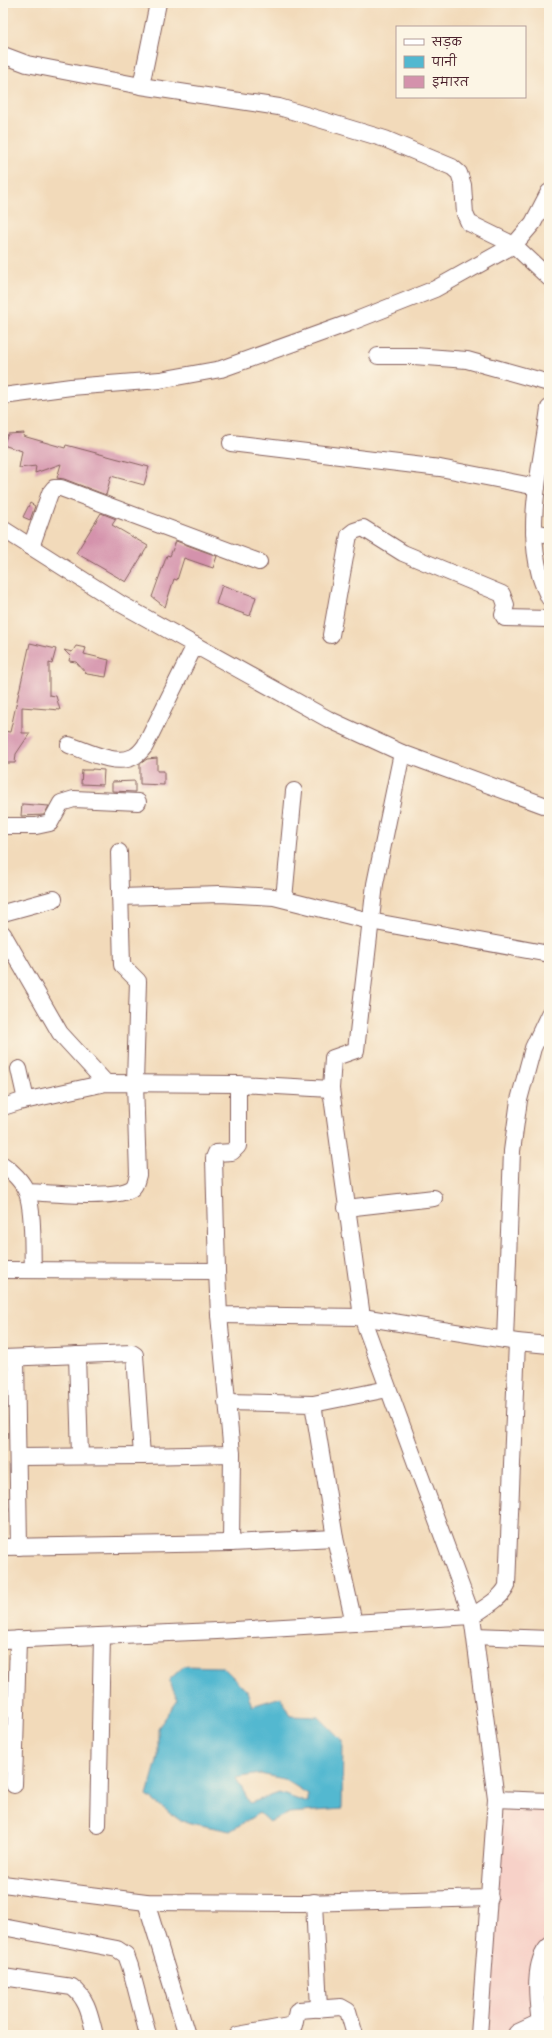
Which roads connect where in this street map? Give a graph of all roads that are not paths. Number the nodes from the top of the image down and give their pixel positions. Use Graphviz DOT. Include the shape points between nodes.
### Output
graph roads {
  1 [pos="158,3"];
  2 [pos="3,55"];
  3 [pos="141,86"];
  4 [pos="549,192"];
  5 [pos="514,245"];
  6 [pos="549,278"];
  7 [pos="378,356"];
  8 [pos="549,383"];
  9 [pos="3,396"];
  10 [pos="549,408"];
  11 [pos="232,443"];
  12 [pos="537,487"];
  13 [pos="3,529"];
  14 [pos="541,534"];
  15 [pos="31,547"];
  16 [pos="259,562"];
  17 [pos="549,598"];
  18 [pos="549,619"];
  19 [pos="330,635"];
  20 [pos="195,645"];
  21 [pos="69,745"];
  22 [pos="402,753"];
  23 [pos="294,791"];
  24 [pos="138,802"];
  25 [pos="549,807"];
  26 [pos="3,826"];
  27 [pos="119,852"];
  28 [pos="120,897"];
  29 [pos="54,899"];
  30 [pos="284,899"];
  31 [pos="3,913"];
  32 [pos="370,921"];
  33 [pos="3,934"];
  34 [pos="549,954"];
  35 [pos="549,1014"];
  36 [pos="19,1069"];
  37 [pos="106,1082"];
  38 [pos="135,1083"];
  39 [pos="238,1084"];
  40 [pos="331,1089"];
  41 [pos="26,1100"];
  42 [pos="3,1107"];
  43 [pos="3,1165"];
  44 [pos="27,1192"];
  45 [pos="434,1198"];
  46 [pos="346,1208"];
  47 [pos="3,1270"];
  48 [pos="33,1270"];
  49 [pos="217,1271"];
  50 [pos="219,1315"];
  51 [pos="362,1317"];
  52 [pos="511,1341"];
  53 [pos="549,1345"];
  54 [pos="77,1355"];
  55 [pos="10,1358"];
  56 [pos="388,1389"];
  57 [pos="226,1402"];
  58 [pos="313,1404"];
  59 [pos="232,1454"];
  60 [pos="18,1456"];
  61 [pos="80,1456"];
  62 [pos="142,1456"];
  63 [pos="335,1538"];
  64 [pos="231,1543"];
  65 [pos="3,1547"];
  66 [pos="19,1547"];
  67 [pos="472,1616"];
  68 [pos="354,1623"];
  69 [pos="102,1636"];
  70 [pos="474,1636"];
  71 [pos="549,1638"];
  72 [pos="10,1640"];
  73 [pos="14,1785"];
  74 [pos="496,1799"];
  75 [pos="549,1801"];
  76 [pos="98,1825"];
  77 [pos="3,1884"];
  78 [pos="490,1898"];
  79 [pos="146,1902"];
  80 [pos="314,1902"];
  81 [pos="3,1927"];
  82 [pos="549,1946"];
  83 [pos="3,1977"];
  84 [pos="319,2009"];
  85 [pos="543,2027"];
  86 [pos="95,2035"];
  87 [pos="148,2035"];
  88 [pos="187,2035"];
  89 [pos="238,2035"];
  90 [pos="355,2035"];
  91 [pos="479,2035"];
  92 [pos="519,2035"];
  1 -- 3 [label="street"];
  2 -- 3 [label="street" via="27,64"];
  3 -- 5 [label="street" via="279,108 385,139 452,166 458,172 463,185 465,214 469,223"];
  4 -- 5 [label="street" via="533,223"];
  5 -- 6 [label="street"];
  5 -- 9 [label="street" via="435,289 220,369 160,380 71,387"];
  7 -- 8 [label="street" via="468,360"];
  10 -- 12 [label="street"];
  11 -- 12 [label="street" via="440,468"];
  12 -- 14 [label="street"];
  13 -- 15 [label="street"];
  14 -- 17 [label="street" via="540,575"];
  15 -- 16 [label="street" via="50,493 54,488 61,488"];
  15 -- 20 [label="street" via="121,604"];
  18 -- 19 [label="street" via="504,618 506,605 502,594 403,553 363,528 354,530 349,535"];
  20 -- 21 [label="street" via="145,746 134,757 113,759"];
  20 -- 22 [label="street" via="328,719"];
  22 -- 25 [label="street"];
  22 -- 32 [label="street"];
  23 -- 30 [label="street"];
  24 -- 26 [label="street" via="74,799 61,803 50,823 36,826"];
  27 -- 28 [label="street"];
  28 -- 30 [label="street" via="220,894"];
  28 -- 38 [label="street" via="122,965 138,981"];
  29 -- 31 [label="street"];
  30 -- 32 [label="street"];
  32 -- 34 [label="street"];
  32 -- 40 [label="street" via="356,1050 333,1058"];
  33 -- 37 [label="street" via="60,1033"];
  35 -- 52 [label="street" via="533,1048 519,1100 513,1144"];
  36 -- 41 [label="street"];
  37 -- 38 [label="street"];
  37 -- 41 [label="street"];
  38 -- 39 [label="street"];
  38 -- 44 [label="street" via="138,1175 136,1184 130,1190 113,1194"];
  39 -- 40 [label="street"];
  39 -- 49 [label="street" via="238,1146 232,1152 216,1154 214,1158"];
  40 -- 46 [label="street"];
  41 -- 42 [label="street"];
  43 -- 44 [label="street" via="12,1171"];
  44 -- 48 [label="street"];
  45 -- 46 [label="street"];
  46 -- 51 [label="street"];
  47 -- 48 [label="street"];
  48 -- 49 [label="street"];
  49 -- 50 [label="street"];
  50 -- 51 [label="street"];
  50 -- 57 [label="street"];
  51 -- 52 [label="street"];
  51 -- 56 [label="street"];
  52 -- 53 [label="street"];
  52 -- 67 [label="street" via="506,1586 496,1598"];
  54 -- 55 [label="street"];
  54 -- 61 [label="street"];
  54 -- 62 [label="street" via="135,1355"];
  55 -- 60 [label="street"];
  56 -- 58 [label="street"];
  56 -- 67 [label="street"];
  57 -- 58 [label="street"];
  57 -- 59 [label="street"];
  58 -- 63 [label="street"];
  59 -- 62 [label="street"];
  59 -- 64 [label="street"];
  60 -- 61 [label="street"];
  60 -- 66 [label="street"];
  61 -- 62 [label="street"];
  63 -- 64 [label="street"];
  63 -- 68 [label="street"];
  64 -- 66 [label="street"];
  65 -- 66 [label="street"];
  67 -- 68 [label="street"];
  67 -- 70 [label="street"];
  68 -- 69 [label="street"];
  69 -- 72 [label="street"];
  69 -- 76 [label="street"];
  70 -- 71 [label="street"];
  70 -- 74 [label="street"];
  72 -- 73 [label="street"];
  74 -- 75 [label="street"];
  74 -- 78 [label="street"];
  77 -- 79 [label="street"];
  78 -- 80 [label="street"];
  78 -- 91 [label="street"];
  79 -- 80 [label="street"];
  79 -- 88 [label="street"];
  80 -- 84 [label="street"];
  81 -- 87 [label="street" via="117,1949 126,1955"];
  82 -- 85 [label="street" via="542,1955 537,1973"];
  83 -- 86 [label="street" via="72,1987 87,2002"];
  84 -- 89 [label="street" via="297,2011 294,2025"];
  84 -- 90 [label="street" via="341,2007 348,2011"];
  85 -- 92 [label="main road"];
}
